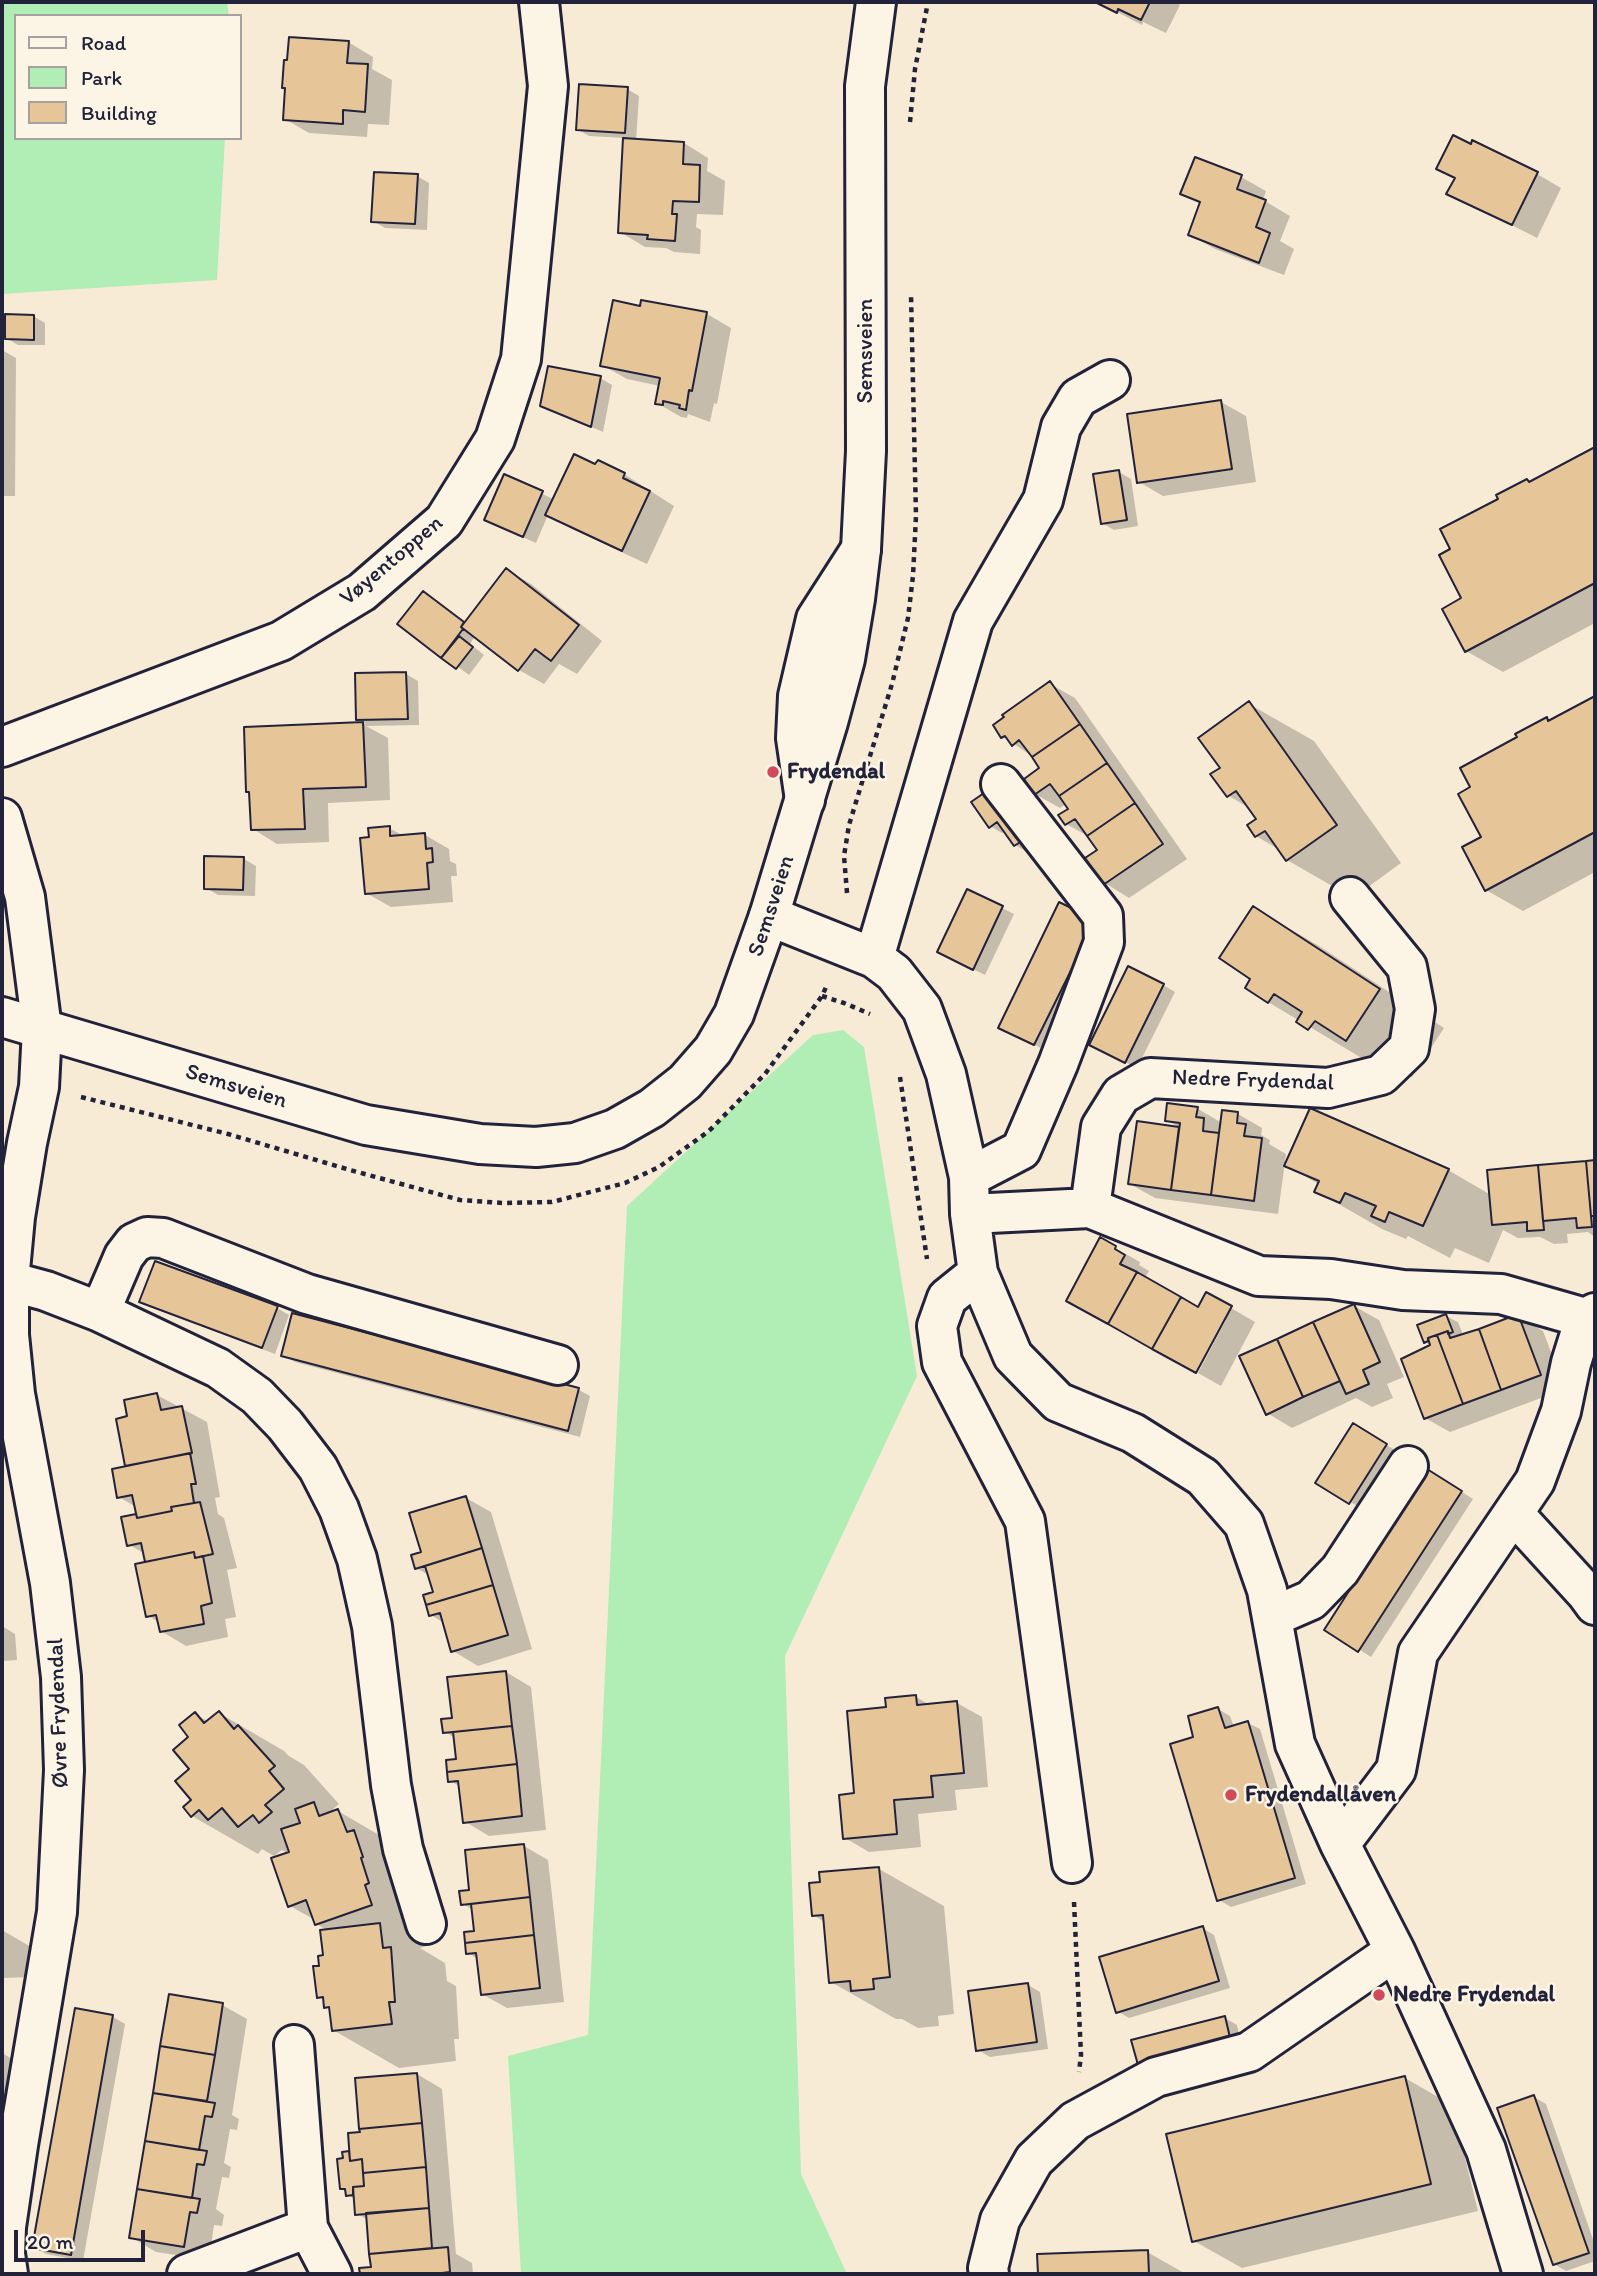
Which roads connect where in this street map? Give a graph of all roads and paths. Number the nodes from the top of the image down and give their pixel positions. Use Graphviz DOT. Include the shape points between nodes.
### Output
graph roads {
  1 [pos="539,2"];
  2 [pos="876,2"];
  3 [pos="928,2"];
  4 [pos="909,133"];
  5 [pos="911,283"];
  6 [pos="1110,380"];
  7 [pos="2,747"];
  8 [pos="1000,784"];
  9 [pos="2,818"];
  10 [pos="1350,897"];
  11 [pos="769,916"];
  12 [pos="859,951"];
  13 [pos="822,996"];
  14 [pos="874,1016"];
  15 [pos="2,1017"];
  16 [pos="42,1029"];
  17 [pos="900,1074"];
  18 [pos="39,1087"];
  19 [pos="970,1196"];
  20 [pos="1090,1208"];
  21 [pos="927,1260"];
  22 [pos="978,1273"];
  23 [pos="9,1281"];
  24 [pos="100,1312"];
  25 [pos="1590,1315"];
  26 [pos="558,1365"];
  27 [pos="1408,1466"];
  28 [pos="1514,1514"];
  29 [pos="1595,1605"];
  30 [pos="1272,1617"];
  31 [pos="1340,1844"];
  32 [pos="1072,1863"];
  33 [pos="426,1924"];
  34 [pos="1395,1951"];
  35 [pos="294,2045"];
  36 [pos="1075,2121"];
  37 [pos="10,2148"];
  38 [pos="308,2228"];
  39 [pos="8,2274"];
  40 [pos="187,2274"];
  41 [pos="332,2274"];
  42 [pos="989,2274"];
  43 [pos="1522,2274"];
  1 -- 7 [label="street, Vøyentoppen" via="548,86 521,359 495,439 444,521 362,592 281,641"];
  2 -- 11 [label="street, Semsveien" via="865,86 866,451 861,550 845,659"];
  3 -- 4 [label="path"];
  5 -- 12 [label="path" via="913,576 892,684 849,825 844,856"];
  6 -- 12 [label="street" via="1078,398 1061,427 1043,500 973,621"];
  8 -- 19 [label="street" via="1102,916 1104,942 1021,1150"];
  9 -- 16 [label="street" via="25,897"];
  10 -- 20 [label="street, Nedre Frydendal" via="1407,967 1415,1009 1409,1048 1381,1075 1328,1088 1150,1078 1121,1095 1101,1127"];
  11 -- 12 [label="street"];
  11 -- 16 [label="street, Semsveien" via="734,1014 713,1050 685,1082 652,1108 615,1129 575,1143 536,1147 480,1144 366,1125"];
  12 -- 13 [label="path"];
  12 -- 19 [label="street" via="894,973 922,1009 946,1074"];
  13 -- 14 [label="path"];
  13 -- 18 [label="path" via="765,1073 709,1131 659,1167 625,1183 551,1202 460,1200 228,1134"];
  15 -- 16 [label="street, Semsveien"];
  16 -- 18 [label="street, Øvre Frydendal"];
  17 -- 21 [label="path"];
  18 -- 23 [label="street, Øvre Frydendal" via="15,1217"];
  19 -- 20 [label="street"];
  19 -- 22 [label="street"];
  20 -- 25 [label="street" via="1259,1276 1501,1294"];
  22 -- 30 [label="street" via="1013,1356 1058,1402 1133,1433 1203,1478 1244,1524"];
  22 -- 32 [label="street" via="947,1298 937,1326 942,1362 1025,1521"];
  23 -- 24 [label="street"];
  23 -- 37 [label="street, Øvre Frydendal" via="15,1394 58,1650 64,1770 57,1912"];
  24 -- 26 [label="street" via="134,1243 146,1237 163,1238 307,1294"];
  24 -- 33 [label="street" via="218,1368 257,1396 318,1468 357,1559 372,1626 403,1849"];
  25 -- 28 [label="street" via="1570,1363 1561,1411 1535,1481"];
  27 -- 30 [label="street" via="1340,1570 1311,1600"];
  28 -- 29 [label="street"];
  28 -- 31 [label="street" via="1418,1653 1396,1770"];
  30 -- 31 [label="street" via="1295,1744"];
  31 -- 34 [label="street"];
  32 -- 36 [label="path" via="1081,2055"];
  34 -- 36 [label="street" via="1250,2052 1156,2077"];
  34 -- 43 [label="street" via="1486,2150"];
  35 -- 38 [label="street"];
  36 -- 42 [label="street" via="1034,2160 1000,2220"];
  37 -- 39 [label="street, Øvre Frydendal"];
  38 -- 40 [label="street"];
  38 -- 41 [label="street"];
}
